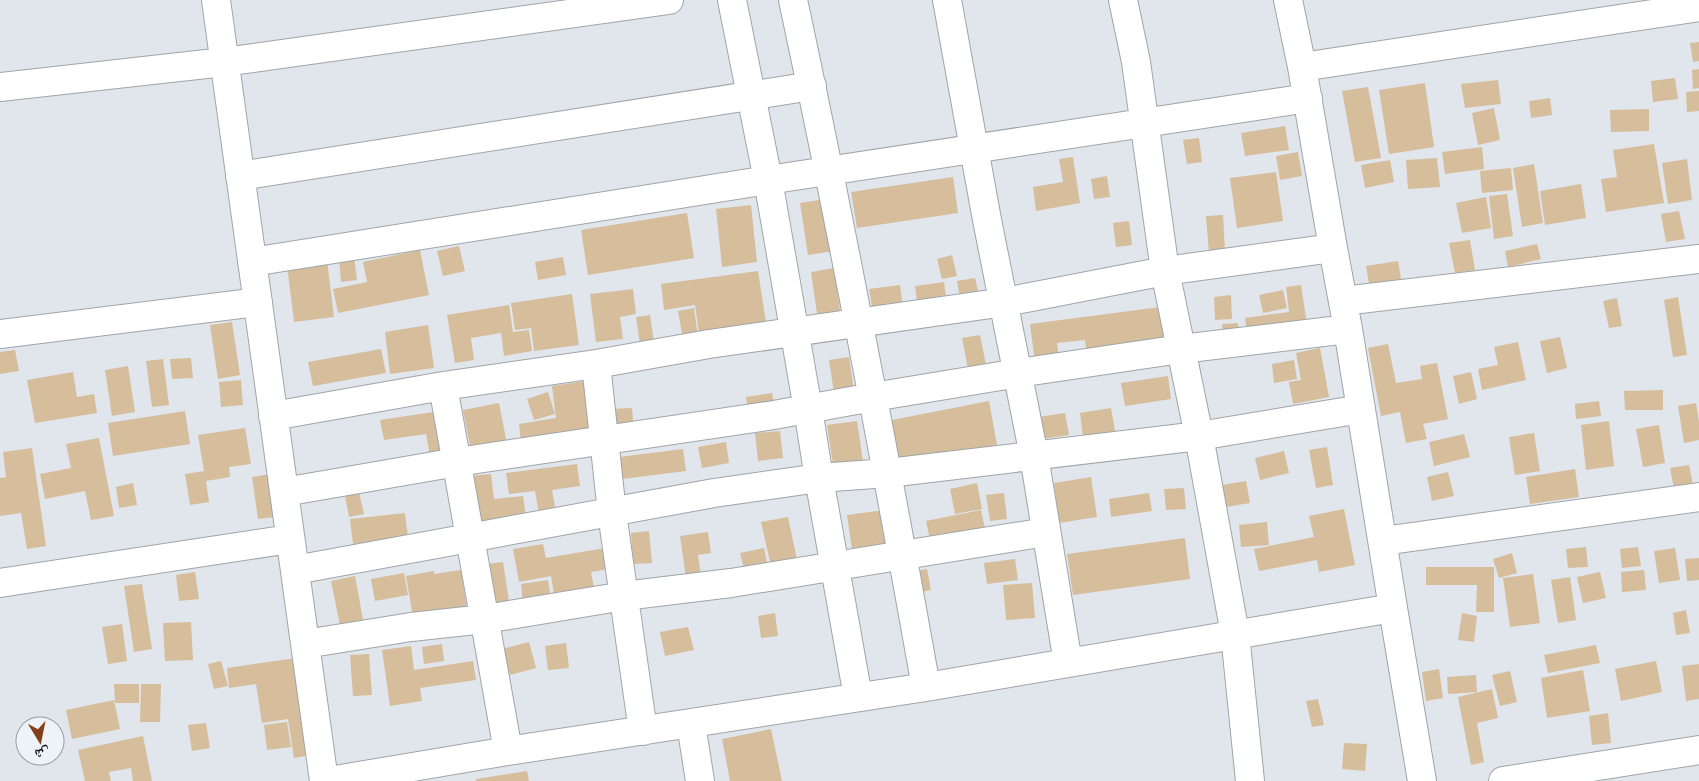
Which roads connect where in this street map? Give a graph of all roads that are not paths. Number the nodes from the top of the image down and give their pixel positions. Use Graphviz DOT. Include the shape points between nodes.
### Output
graph roads {
  1 [pos="216,0"];
  2 [pos="669,0"];
  3 [pos="732,0"];
  4 [pos="793,0"];
  5 [pos="947,0"];
  6 [pos="1123,0"];
  7 [pos="1288,0"];
  8 [pos="1699,7"];
  9 [pos="224,62"];
  10 [pos="1302,66"];
  11 [pos="812,86"];
  12 [pos="0,88"];
  13 [pos="751,95"];
  14 [pos="1308,98"];
  15 [pos="1144,124"];
  16 [pos="974,148"];
  17 [pos="830,172"];
  18 [pos="240,176"];
  19 [pos="768,180"];
  20 [pos="1333,248"];
  21 [pos="1699,259"];
  22 [pos="252,262"];
  23 [pos="1165,271"];
  24 [pos="1344,301"];
  25 [pos="258,302"];
  26 [pos="1005,302"];
  27 [pos="858,322"];
  28 [pos="1348,329"];
  29 [pos="794,333"];
  30 [pos="0,334"];
  31 [pos="1181,349"];
  32 [pos="596,364"];
  33 [pos="1018,373"];
  34 [pos="443,386"];
  35 [pos="873,397"];
  36 [pos="808,409"];
  37 [pos="1362,409"];
  38 [pos="273,416"];
  39 [pos="1199,436"];
  40 [pos="605,440"];
  41 [pos="1034,456"];
  42 [pos="457,462"];
  43 [pos="888,473"];
  44 [pos="819,478"];
  45 [pos="284,492"];
  46 [pos="1699,497"];
  47 [pos="612,512"];
  48 [pos="1046,532"];
  49 [pos="470,538"];
  50 [pos="290,539"];
  51 [pos="1383,540"];
  52 [pos="903,555"];
  53 [pos="835,566"];
  54 [pos="295,570"];
  55 [pos="0,584"];
  56 [pos="624,596"];
  57 [pos="1393,608"];
  58 [pos="485,618"];
  59 [pos="1235,634"];
  60 [pos="305,644"];
  61 [pos="1068,663"];
  62 [pos="926,687"];
  63 [pos="858,697"];
  64 [pos="691,724"];
  65 [pos="643,731"];
  66 [pos="1699,750"];
  67 [pos="508,751"];
  68 [pos="324,781"];
  69 [pos="329,781"];
  70 [pos="700,781"];
  71 [pos="1250,781"];
  72 [pos="1422,781"];
  73 [pos="1504,781"];
  1 -- 9 [label="street"];
  2 -- 9 [label="street"];
  3 -- 13 [label="street"];
  4 -- 11 [label="street"];
  5 -- 16 [label="street"];
  6 -- 15 [label="street"];
  7 -- 10 [label="street"];
  8 -- 10 [label="street"];
  9 -- 12 [label="street"];
  9 -- 18 [label="street"];
  10 -- 14 [label="street"];
  11 -- 13 [label="street"];
  11 -- 17 [label="street"];
  13 -- 18 [label="street"];
  13 -- 19 [label="street"];
  14 -- 15 [label="street"];
  14 -- 20 [label="street"];
  15 -- 16 [label="street"];
  15 -- 23 [label="street"];
  16 -- 17 [label="street"];
  16 -- 26 [label="street"];
  17 -- 19 [label="street"];
  17 -- 27 [label="street"];
  18 -- 22 [label="street"];
  19 -- 22 [label="street"];
  19 -- 29 [label="street"];
  20 -- 23 [label="street"];
  20 -- 24 [label="street"];
  21 -- 24 [label="street"];
  22 -- 25 [label="street"];
  23 -- 26 [label="street"];
  23 -- 31 [label="street"];
  24 -- 28 [label="street"];
  25 -- 30 [label="street"];
  25 -- 38 [label="street"];
  26 -- 27 [label="street"];
  26 -- 33 [label="street"];
  27 -- 29 [label="street"];
  27 -- 35 [label="street"];
  28 -- 31 [label="street"];
  28 -- 37 [label="street"];
  29 -- 32 [label="street"];
  29 -- 36 [label="street"];
  31 -- 33 [label="street"];
  31 -- 39 [label="street"];
  32 -- 34 [label="street"];
  32 -- 40 [label="street"];
  33 -- 35 [label="street"];
  33 -- 41 [label="street"];
  34 -- 38 [label="street"];
  34 -- 42 [label="street"];
  35 -- 36 [label="street"];
  35 -- 43 [label="street"];
  36 -- 40 [label="street"];
  36 -- 44 [label="street"];
  37 -- 39 [label="street"];
  37 -- 51 [label="street"];
  38 -- 45 [label="street"];
  39 -- 41 [label="street"];
  39 -- 59 [label="street"];
  40 -- 42 [label="street"];
  40 -- 47 [label="street"];
  41 -- 43 [label="street"];
  41 -- 48 [label="street"];
  42 -- 45 [label="street"];
  42 -- 49 [label="street"];
  43 -- 44 [label="street"];
  43 -- 52 [label="street"];
  44 -- 47 [label="street"];
  44 -- 53 [label="street"];
  45 -- 50 [label="street"];
  46 -- 51 [label="street"];
  47 -- 49 [label="street"];
  47 -- 56 [label="street"];
  48 -- 52 [label="street"];
  48 -- 61 [label="street"];
  49 -- 54 [label="street"];
  49 -- 58 [label="street"];
  50 -- 54 [label="street"];
  50 -- 55 [label="street"];
  51 -- 57 [label="street"];
  52 -- 53 [label="street"];
  52 -- 62 [label="street"];
  53 -- 56 [label="street"];
  53 -- 63 [label="street"];
  54 -- 60 [label="street"];
  56 -- 58 [label="street"];
  56 -- 65 [label="street"];
  57 -- 59 [label="street"];
  57 -- 72 [label="street"];
  58 -- 60 [label="street"];
  58 -- 67 [label="street"];
  59 -- 61 [label="street"];
  59 -- 71 [label="street"];
  60 -- 68 [label="street"];
  61 -- 62 [label="street"];
  62 -- 63 [label="street"];
  63 -- 64 [label="street"];
  64 -- 65 [label="street"];
  64 -- 70 [label="street"];
  65 -- 67 [label="street"];
  66 -- 73 [label="street"];
  67 -- 69 [label="street"];
}
